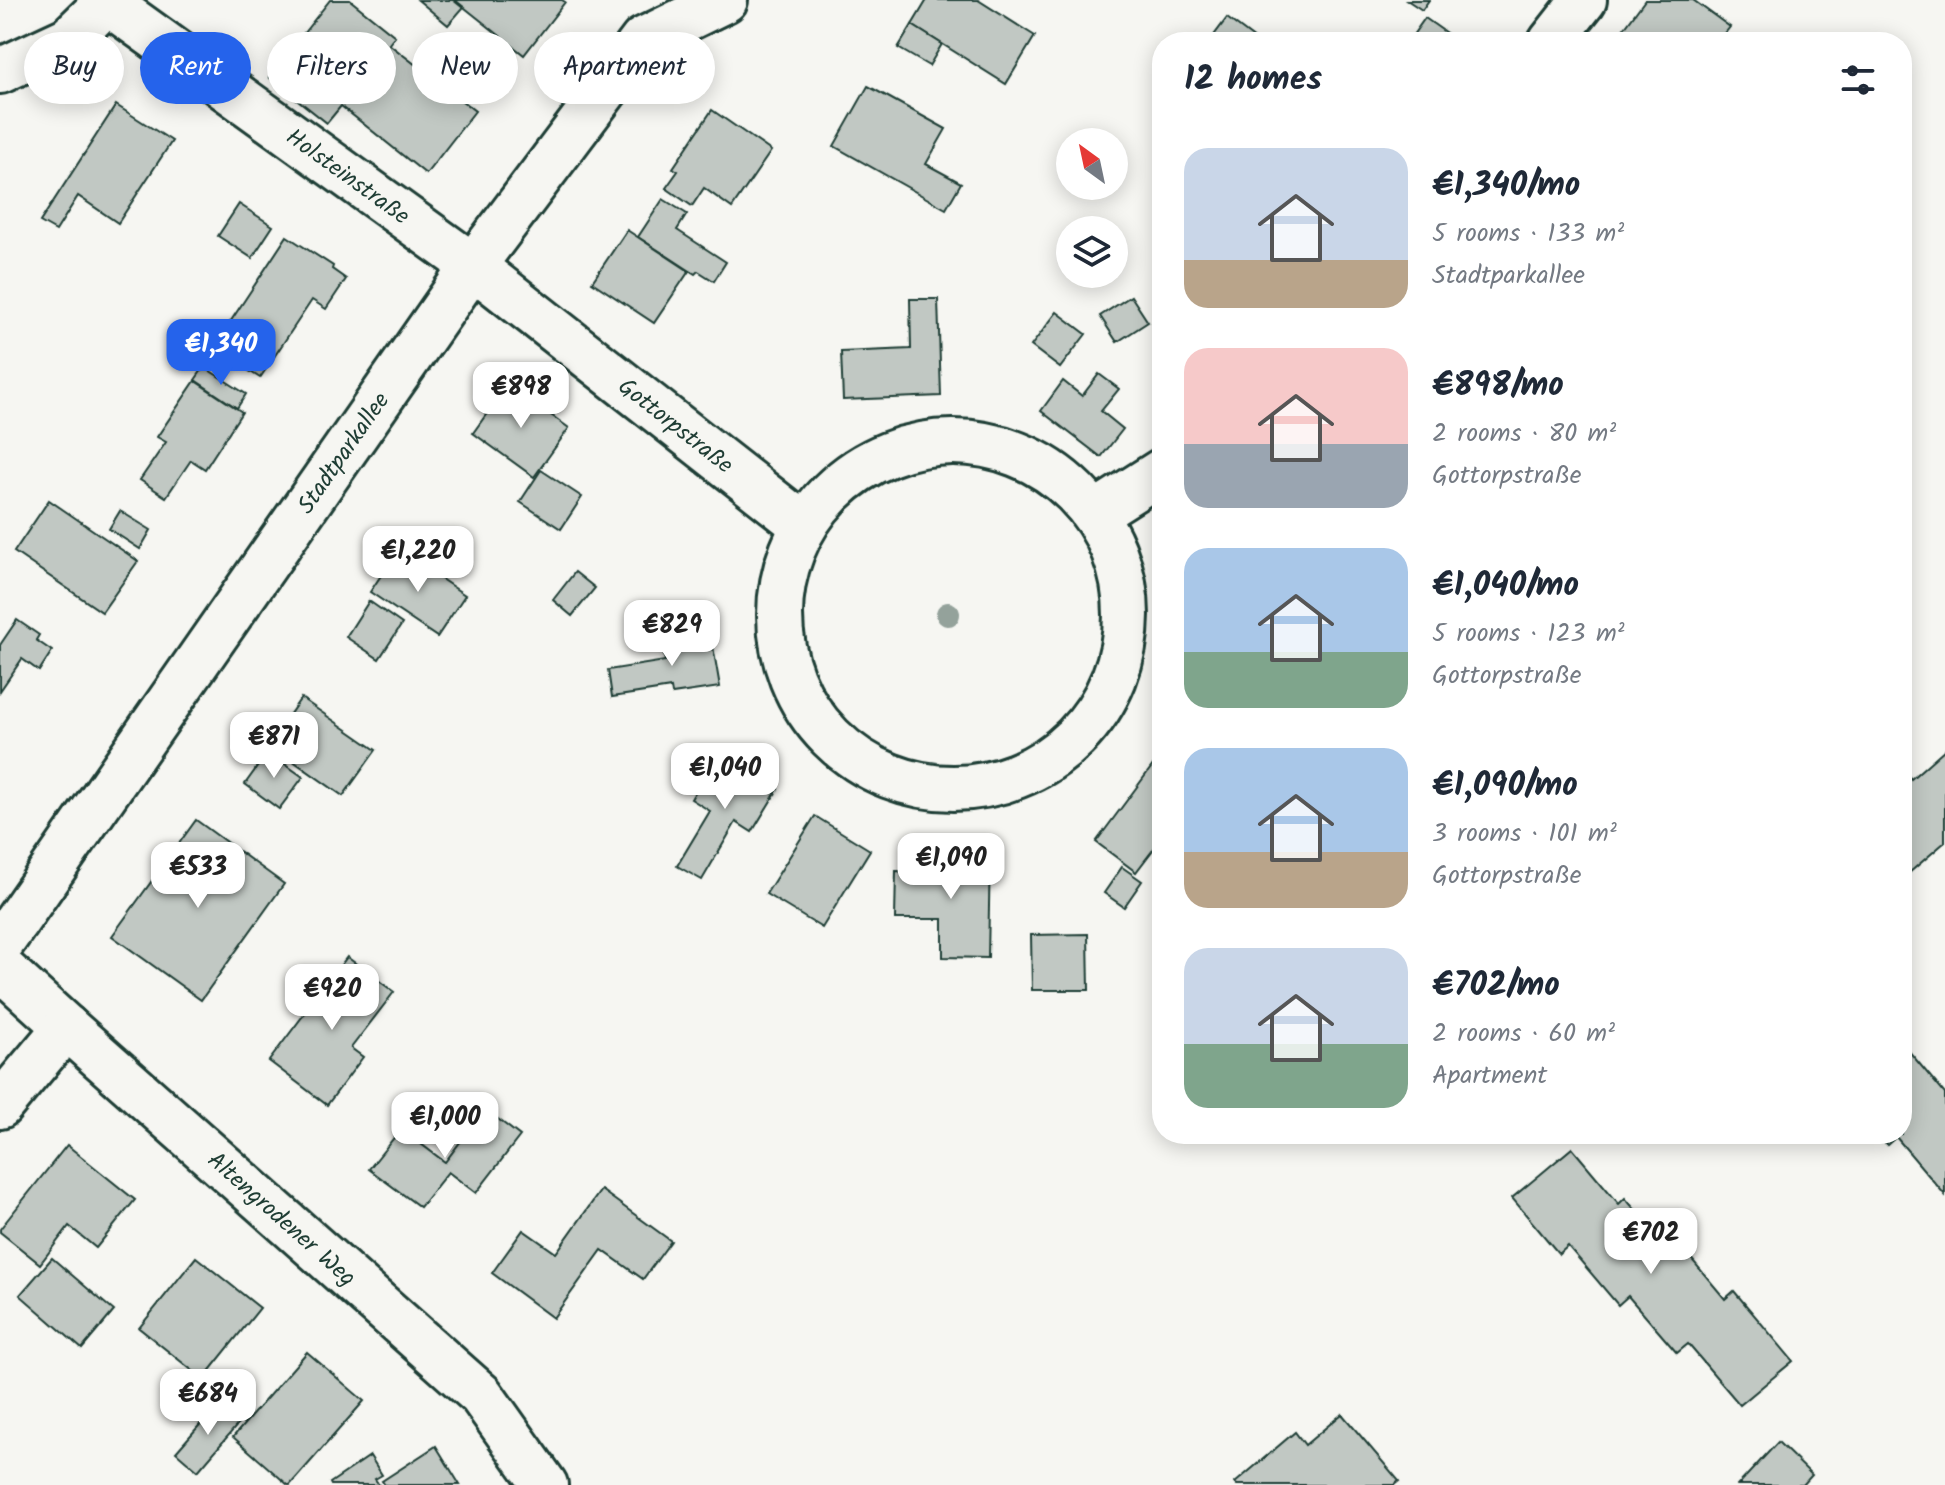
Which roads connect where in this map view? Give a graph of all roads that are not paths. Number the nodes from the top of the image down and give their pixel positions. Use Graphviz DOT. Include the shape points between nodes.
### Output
graph roads {
  1 [pos="725,0"];
  2 [pos="1584,0"];
  3 [pos="108,2"];
  4 [pos="1559,32"];
  5 [pos="0,71"];
  6 [pos="473,266"];
  7 [pos="1152,477"];
  8 [pos="1096,513"];
  9 [pos="803,525"];
  10 [pos="0,945"];
  11 [pos="0,967"];
  12 [pos="66,1027"];
  13 [pos="0,1106"];
  14 [pos="545,1485"];
  1 -- 6 [label="street, Stadtparkallee" via="643,40"];
  2 -- 4 [label="street"];
  3 -- 5 [label="street, Holsteinstraße" via="69,39"];
  3 -- 6 [label="street, Holsteinstraße"];
  6 -- 9 [label="street, Gottorpstraße"];
  6 -- 10 [label="street, Stadtparkallee"];
  7 -- 8 [label="street"];
  8 -- 9 [label="street" via="1055,473 1003,447 946,440 890,452 840,481"];
  8 -- 9 [label="street" via="1121,565 1128,622 1116,678 1086,728 1042,765 988,786 931,788 876,771 829,738 796,691 779,636 782,579"];
  11 -- 12 [label="street, Altengrodener Weg"];
  12 -- 13 [label="street"];
  12 -- 14 [label="street, Altengrodener Weg" via="481,1395"];
}
